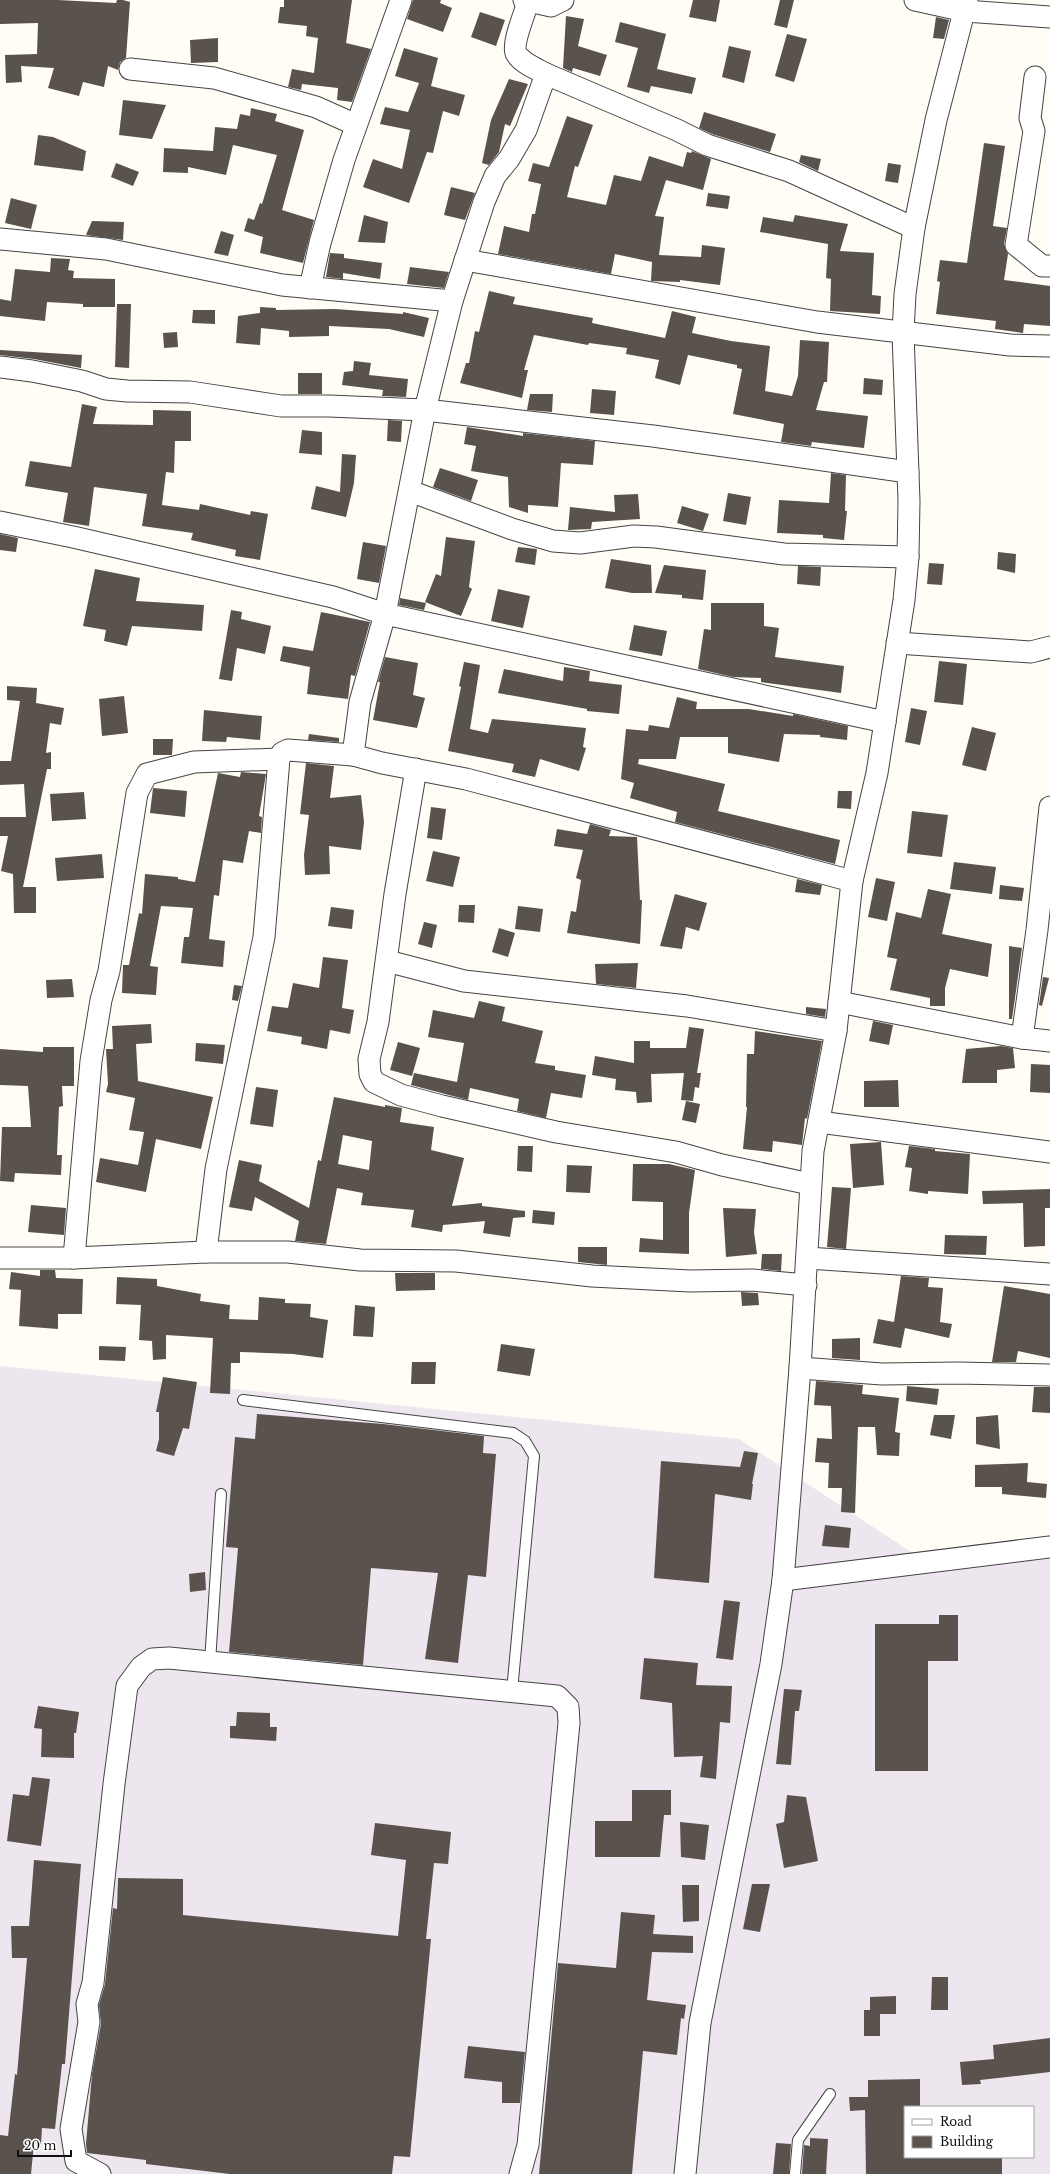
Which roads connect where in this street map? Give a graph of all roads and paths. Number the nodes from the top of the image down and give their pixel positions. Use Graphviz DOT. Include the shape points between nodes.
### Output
graph roads {
  1 [pos="401,0"];
  2 [pos="563,0"];
  3 [pos="915,0"];
  4 [pos="526,1"];
  5 [pos="966,5"];
  6 [pos="1050,17"];
  7 [pos="130,69"];
  8 [pos="546,74"];
  9 [pos="1035,77"];
  10 [pos="356,125"];
  11 [pos="1042,131"];
  12 [pos="914,228"];
  13 [pos="0,239"];
  14 [pos="465,260"];
  15 [pos="1050,266"];
  16 [pos="310,288"];
  17 [pos="452,301"];
  18 [pos="904,333"];
  19 [pos="1050,346"];
  20 [pos="0,367"];
  21 [pos="425,410"];
  22 [pos="908,472"];
  23 [pos="410,491"];
  24 [pos="0,522"];
  25 [pos="908,557"];
  26 [pos="385,614"];
  27 [pos="897,643"];
  28 [pos="1050,648"];
  29 [pos="885,722"];
  30 [pos="353,755"];
  31 [pos="279,759"];
  32 [pos="416,769"];
  33 [pos="1049,817"];
  34 [pos="852,881"];
  35 [pos="1044,931"];
  36 [pos="387,961"];
  37 [pos="839,1002"];
  38 [pos="836,1031"];
  39 [pos="1022,1038"];
  40 [pos="1050,1040"];
  41 [pos="819,1122"];
  42 [pos="1050,1152"];
  43 [pos="810,1184"];
  44 [pos="206,1252"];
  45 [pos="0,1258"];
  46 [pos="74,1258"];
  47 [pos="807,1258"];
  48 [pos="1050,1274"];
  49 [pos="806,1285"];
  50 [pos="800,1368"];
  51 [pos="1050,1375"];
  52 [pos="243,1400"];
  53 [pos="221,1494"];
  54 [pos="1050,1547"];
  55 [pos="783,1580"];
  56 [pos="210,1662"];
  57 [pos="512,1691"];
  58 [pos="830,2094"];
  59 [pos="100,2174"];
  60 [pos="520,2174"];
  61 [pos="685,2174"];
  62 [pos="795,2174"];
  1 -- 10 [label="street"];
  2 -- 4 [label="street" via="552,6"];
  3 -- 5 [label="street"];
  4 -- 8 [label="street" via="516,53 527,64"];
  5 -- 6 [label="street"];
  5 -- 12 [label="street" via="936,120"];
  7 -- 10 [label="street" via="214,78 316,107"];
  8 -- 12 [label="street" via="707,145 789,171"];
  8 -- 14 [label="street" via="526,130 509,159 495,176"];
  9 -- 11 [label="street" via="1030,118"];
  10 -- 16 [label="street" via="331,205"];
  11 -- 15 [label="street" via="1016,245 1042,266"];
  12 -- 18 [label="street" via="905,294"];
  13 -- 16 [label="street" via="106,250 221,274"];
  14 -- 17 [label="street"];
  14 -- 18 [label="street" via="809,321"];
  16 -- 17 [label="street"];
  17 -- 21 [label="street"];
  18 -- 19 [label="street" via="1010,345"];
  18 -- 22 [label="street"];
  20 -- 21 [label="street" via="32,371 127,391 190,392 281,406"];
  21 -- 22 [label="street" via="653,436"];
  21 -- 23 [label="street"];
  22 -- 25 [label="street"];
  23 -- 25 [label="street" via="512,529 553,541 580,543 634,536 784,554"];
  23 -- 26 [label="street"];
  24 -- 26 [label="street" via="333,597"];
  25 -- 27 [label="street"];
  26 -- 29 [label="street"];
  26 -- 30 [label="street" via="360,702"];
  27 -- 28 [label="street" via="1031,652"];
  27 -- 29 [label="street"];
  29 -- 34 [label="street" via="877,773"];
  30 -- 31 [label="street" via="293,750 282,753"];
  30 -- 32 [label="street"];
  31 -- 44 [label="street" via="264,937 216,1169"];
  31 -- 46 [label="street" via="194,762 147,774 137,793 109,971 101,1000 91,1061"];
  32 -- 34 [label="street" via="466,779"];
  32 -- 36 [label="street" via="395,894"];
  33 -- 35 [label="street"];
  34 -- 37 [label="street"];
  35 -- 39 [label="street"];
  36 -- 38 [label="street" via="464,982 687,1006"];
  36 -- 43 [label="street" via="378,1022 369,1058 370,1074 374,1082 382,1088 442,1106 556,1132 676,1152"];
  37 -- 38 [label="street"];
  37 -- 39 [label="street"];
  38 -- 41 [label="street"];
  39 -- 40 [label="street"];
  41 -- 42 [label="street"];
  41 -- 43 [label="street"];
  43 -- 47 [label="street"];
  44 -- 46 [label="street"];
  44 -- 49 [label="street" via="288,1252 360,1260 456,1261 592,1276 690,1282 752,1280"];
  45 -- 46 [label="street"];
  47 -- 48 [label="street"];
  47 -- 49 [label="street"];
  49 -- 50 [label="street"];
  50 -- 51 [label="street" via="882,1374 958,1372"];
  50 -- 55 [label="street"];
  52 -- 57 [label="lane" via="513,1433 526,1441 534,1456"];
  53 -- 56 [label="lane"];
  54 -- 55 [label="street"];
  55 -- 61 [label="street" via="771,1664 700,2023"];
  56 -- 57 [label="street"];
  56 -- 59 [label="street" via="152,1659 127,1686 93,1982 86,2004 89,2022 71,2129 76,2161"];
  57 -- 60 [label="street" via="557,1696 568,1707 569,1723 528,2145"];
  58 -- 62 [label="lane" via="798,2140"];
}
